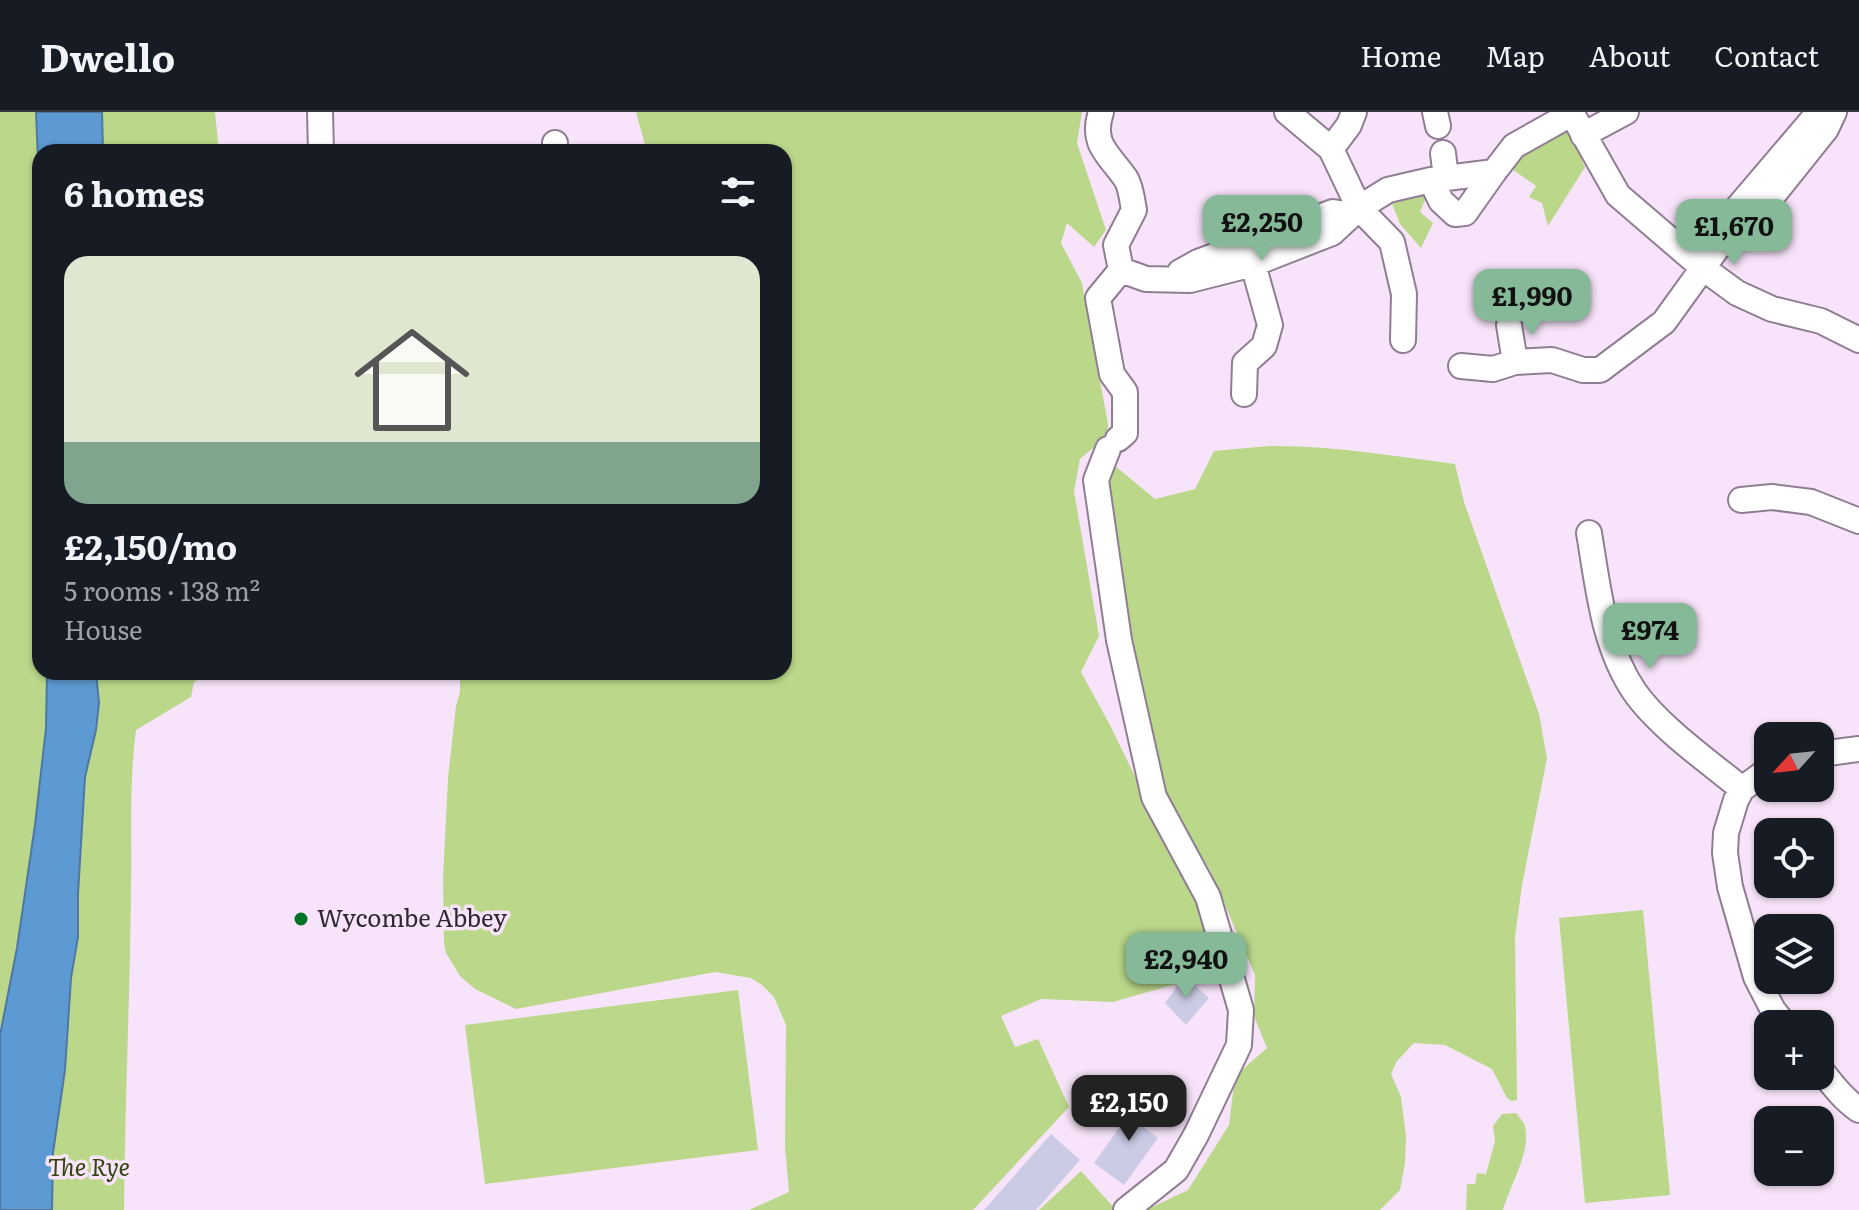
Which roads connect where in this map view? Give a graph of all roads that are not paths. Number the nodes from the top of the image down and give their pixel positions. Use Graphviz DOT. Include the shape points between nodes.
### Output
graph roads {
  1 [pos="320,112"];
  2 [pos="1101,112"];
  3 [pos="1287,112"];
  4 [pos="1354,112"];
  5 [pos="1626,112"];
  6 [pos="1819,112"];
  7 [pos="1834,112"];
  8 [pos="1575,120"];
  9 [pos="321,144"];
  10 [pos="1331,149"];
  11 [pos="1443,153"];
  12 [pos="1494,172"];
  13 [pos="1439,179"];
  14 [pos="1355,212"];
  15 [pos="1718,247"];
  16 [pos="1253,264"];
  17 [pos="1703,268"];
  18 [pos="1121,270"];
  19 [pos="1168,279"];
  20 [pos="1509,325"];
  21 [pos="1403,340"];
  22 [pos="1859,340"];
  23 [pos="1515,362"];
  24 [pos="1461,366"];
  25 [pos="1244,394"];
  26 [pos="1741,500"];
  27 [pos="1859,521"];
  28 [pos="1585,547"];
  29 [pos="1859,749"];
  30 [pos="1834,752"];
  31 [pos="1754,780"];
  32 [pos="1742,789"];
  33 [pos="1774,1010"];
  34 [pos="1834,1086"];
  35 [pos="1859,1110"];
  36 [pos="1126,1210"];
  1 -- 9 [label="street"];
  2 -- 18 [label="street" via="1096,126 1104,152 1128,182 1134,210 1116,245"];
  3 -- 10 [label="street"];
  4 -- 10 [label="street"];
  5 -- 8 [label="street"];
  6 -- 15 [label="street" via="1716,233"];
  7 -- 15 [label="street" via="1742,234"];
  8 -- 12 [label="street" via="1514,146"];
  8 -- 17 [label="street" via="1618,195"];
  10 -- 14 [label="street"];
  11 -- 13 [label="street"];
  12 -- 13 [label="street"];
  12 -- 13 [label="street" via="1465,213 1455,214 1441,201"];
  13 -- 14 [label="street" via="1388,190"];
  14 -- 16 [label="street" via="1332,233"];
  14 -- 19 [label="street" via="1333,212 1198,262"];
  14 -- 21 [label="street" via="1392,242 1404,294"];
  15 -- 17 [label="street"];
  16 -- 19 [label="street" via="1190,280"];
  16 -- 25 [label="street" via="1270,325 1264,346 1245,363"];
  17 -- 22 [label="street" via="1737,293 1772,309 1821,321"];
  17 -- 23 [label="street" via="1664,322 1600,370 1552,360"];
  18 -- 19 [label="street" via="1146,279"];
  18 -- 36 [label="street" via="1098,298 1112,374 1125,392 1125,433 1113,444 1096,480 1119,640 1154,797 1208,897 1241,1010 1239,1045 1183,1158 1176,1170"];
  20 -- 23 [label="street"];
  23 -- 24 [label="street" via="1493,369"];
  26 -- 27 [label="street" via="1811,502"];
  28 -- 32 [label="street" via="1610,642 1634,691"];
  29 -- 30 [label="street"];
  31 -- 32 [label="street"];
  32 -- 33 [label="street" via="1726,833 1725,853 1756,977"];
  34 -- 35 [label="street"];
}
